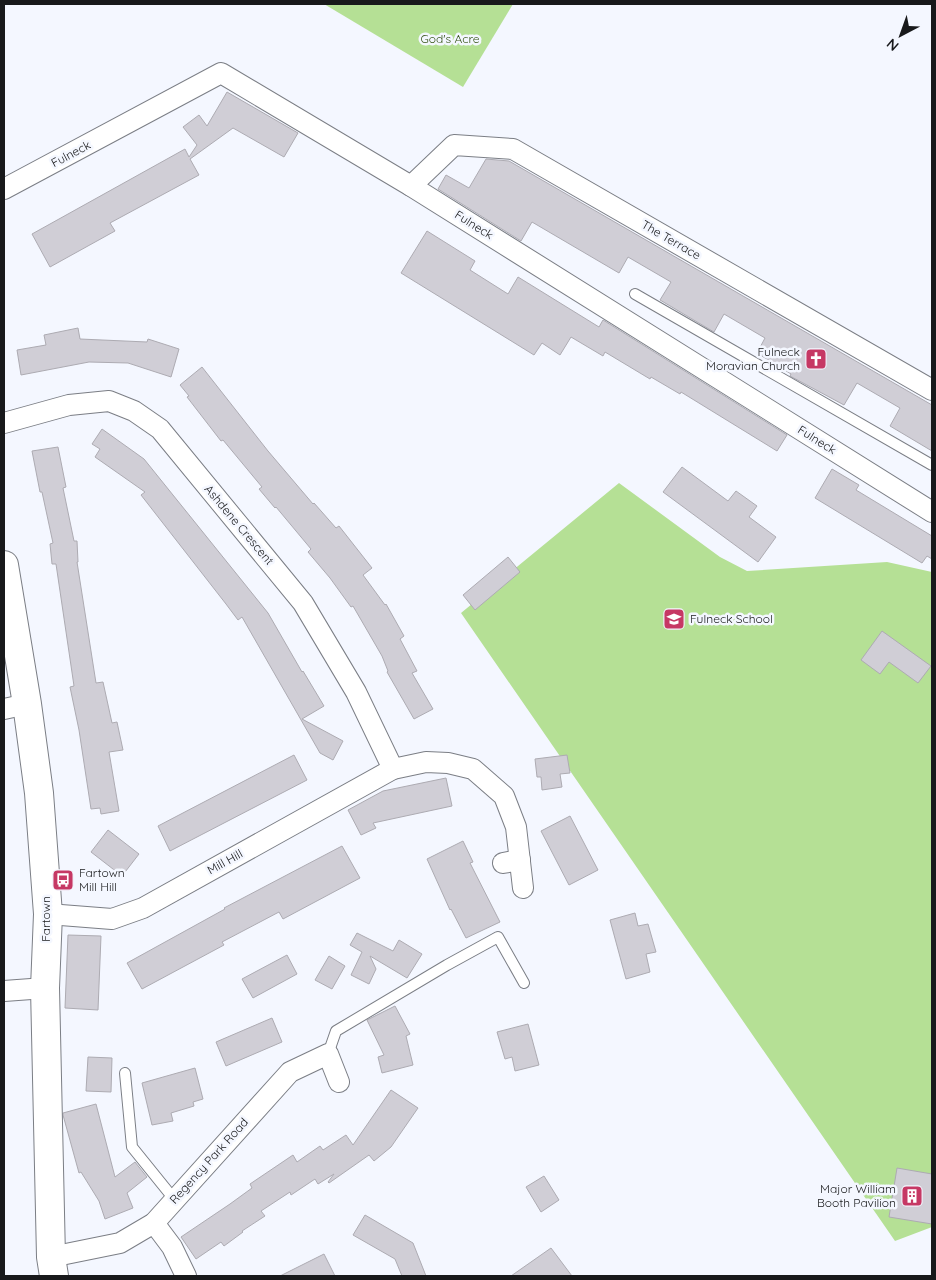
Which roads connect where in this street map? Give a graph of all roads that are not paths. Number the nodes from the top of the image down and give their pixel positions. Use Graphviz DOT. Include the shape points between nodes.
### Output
graph roads {
  1 [pos="411,186"];
  2 [pos="4,190"];
  3 [pos="635,294"];
  4 [pos="932,390"];
  5 [pos="4,423"];
  6 [pos="932,465"];
  7 [pos="932,512"];
  8 [pos="4,565"];
  9 [pos="16,707"];
  10 [pos="393,769"];
  11 [pos="524,888"];
  12 [pos="48,914"];
  13 [pos="524,983"];
  14 [pos="45,988"];
  15 [pos="4,991"];
  16 [pos="328,1054"];
  17 [pos="125,1072"];
  18 [pos="340,1082"];
  19 [pos="174,1199"];
  20 [pos="154,1223"];
  21 [pos="52,1267"];
  22 [pos="186,1276"];
  1 -- 2 [label="street, Fulneck" via="221,73"];
  1 -- 4 [label="street, The Terrace" via="454,145 513,149"];
  1 -- 7 [label="street, Fulneck"];
  3 -- 6 [label="lane"];
  5 -- 10 [label="street, Ashdene Crescent" via="69,404 109,402 134,411 160,429 303,603 356,692"];
  8 -- 9 [label="street, Fartown"];
  9 -- 12 [label="street, Fartown" via="40,793"];
  10 -- 11 [label="street, Mill Hill" via="426,762 473,769 504,796 516,827 511,861"];
  10 -- 12 [label="street, Mill Hill" via="143,908 112,918"];
  12 -- 14 [label="street, Fartown"];
  13 -- 16 [label="lane" via="498,938 336,1031"];
  14 -- 15 [label="street"];
  14 -- 21 [label="street, Fartown"];
  16 -- 18 [label="street"];
  16 -- 19 [label="street, Regency Park Road" via="290,1072"];
  17 -- 19 [label="lane" via="132,1148"];
  19 -- 20 [label="street, Regency Park Road"];
  20 -- 21 [label="street, Regency Park Road" via="120,1244"];
  20 -- 22 [label="street" via="172,1247"];
}
